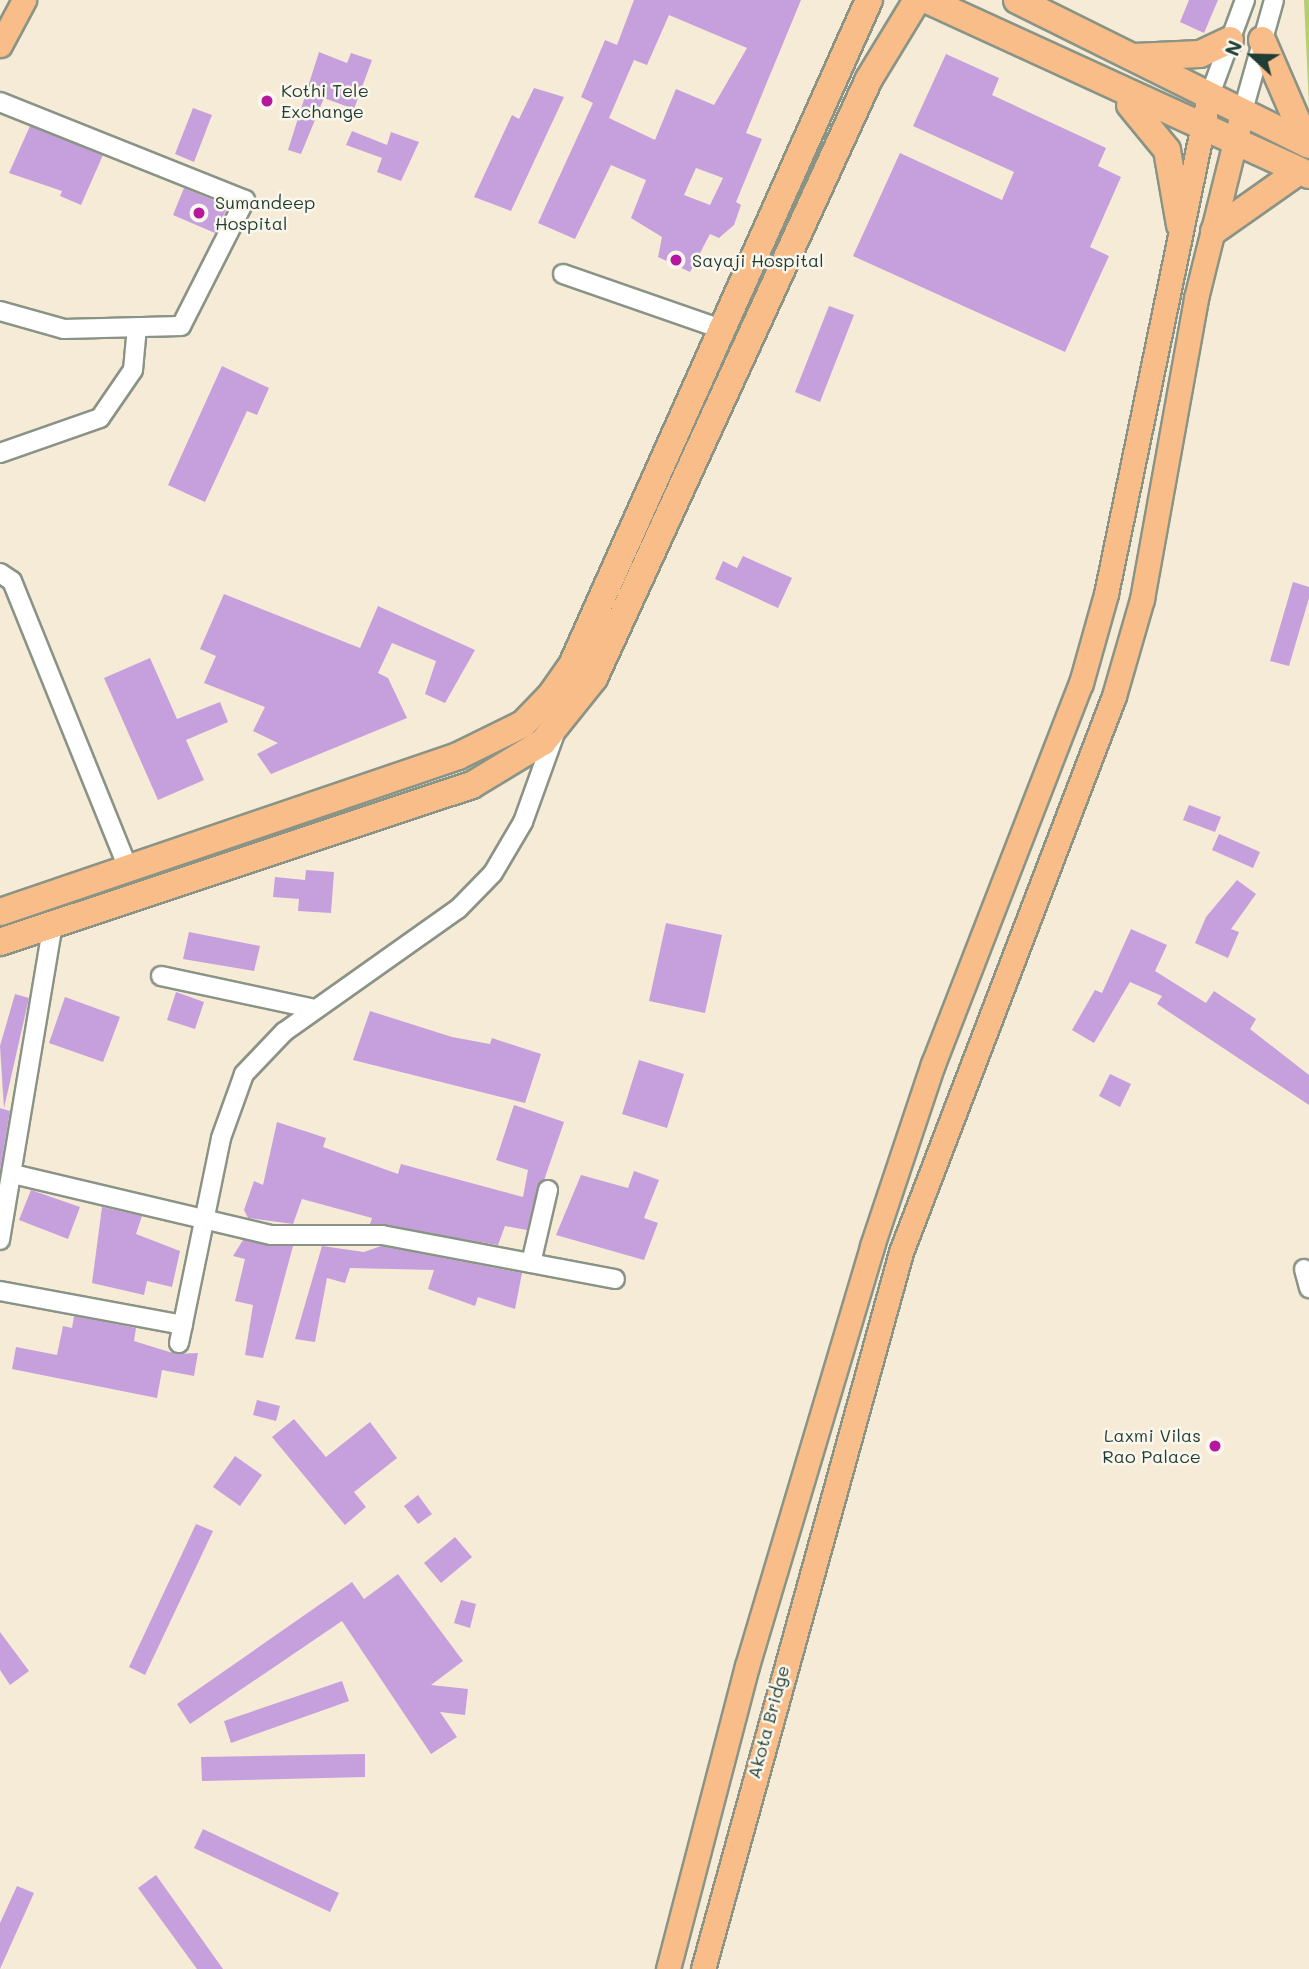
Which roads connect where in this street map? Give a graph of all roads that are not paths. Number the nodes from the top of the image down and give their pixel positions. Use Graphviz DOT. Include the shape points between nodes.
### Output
graph roads {
  1 [pos="6,0"];
  2 [pos="24,0"];
  3 [pos="851,0"];
  4 [pos="869,0"];
  5 [pos="917,0"];
  6 [pos="927,0"];
  7 [pos="1017,0"];
  8 [pos="1245,0"];
  9 [pos="1273,0"];
  10 [pos="0,12"];
  11 [pos="1230,40"];
  12 [pos="1262,40"];
  13 [pos="0,44"];
  14 [pos="1134,57"];
  15 [pos="846,60"];
  16 [pos="1107,87"];
  17 [pos="1208,100"];
  18 [pos="0,102"];
  19 [pos="1242,114"];
  20 [pos="1198,129"];
  21 [pos="1233,144"];
  22 [pos="1308,144"];
  23 [pos="1304,173"];
  24 [pos="1180,225"];
  25 [pos="1214,231"];
  26 [pos="563,274"];
  27 [pos="0,311"];
  28 [pos="137,327"];
  29 [pos="724,330"];
  30 [pos="0,453"];
  31 [pos="0,573"];
  32 [pos="551,695"];
  33 [pos="557,726"];
  34 [pos="128,868"];
  35 [pos="0,912"];
  36 [pos="53,924"];
  37 [pos="0,942"];
  38 [pos="161,976"];
  39 [pos="315,1009"];
  40 [pos="13,1174"];
  41 [pos="548,1190"];
  42 [pos="204,1223"];
  43 [pos="0,1240"];
  44 [pos="531,1263"];
  45 [pos="1304,1269"];
  46 [pos="615,1279"];
  47 [pos="1309,1288"];
  48 [pos="0,1291"];
  49 [pos="183,1325"];
  50 [pos="179,1343"];
  51 [pos="667,1969"];
  52 [pos="703,1969"];
  1 -- 10 [label="main road"];
  2 -- 13 [label="main road"];
  3 -- 15 [label="highway"];
  4 -- 15 [label="highway"];
  5 -- 33 [label="highway" via="869,79 594,678"];
  6 -- 16 [label="highway"];
  7 -- 14 [label="highway"];
  8 -- 11 [label="street"];
  9 -- 12 [label="street"];
  11 -- 14 [label="highway" via="1200,54"];
  11 -- 17 [label="street"];
  12 -- 19 [label="street"];
  12 -- 22 [label="highway"];
  14 -- 17 [label="highway"];
  15 -- 29 [label="highway"];
  16 -- 20 [label="highway"];
  16 -- 24 [label="highway" via="1148,120 1167,150"];
  17 -- 19 [label="highway"];
  17 -- 20 [label="main road"];
  18 -- 28 [label="street" via="246,200 181,326"];
  19 -- 21 [label="main road, Akota Bridge"];
  19 -- 22 [label="highway"];
  20 -- 21 [label="highway"];
  20 -- 24 [label="main road"];
  21 -- 23 [label="highway"];
  21 -- 25 [label="main road, Akota Bridge"];
  23 -- 25 [label="highway"];
  24 -- 51 [label="main road" via="1111,569 1081,683 933,1064 807,1467"];
  25 -- 52 [label="main road, Akota Bridge" via="1142,599 1114,696 901,1252"];
  26 -- 29 [label="street"];
  27 -- 28 [label="street" via="64,328"];
  28 -- 30 [label="street" via="132,370 100,418"];
  29 -- 32 [label="highway" via="572,665"];
  31 -- 34 [label="street" via="12,582"];
  32 -- 33 [label="street"];
  32 -- 34 [label="highway" via="494,742"];
  33 -- 36 [label="highway" via="504,770 472,785"];
  33 -- 39 [label="street" via="523,822 493,873 458,909"];
  34 -- 35 [label="highway"];
  36 -- 37 [label="highway"];
  36 -- 40 [label="street"];
  38 -- 39 [label="street"];
  39 -- 42 [label="street" via="244,1074 221,1138"];
  40 -- 42 [label="street"];
  40 -- 43 [label="street"];
  41 -- 44 [label="street"];
  42 -- 44 [label="street" via="271,1236 382,1236"];
  42 -- 49 [label="street"];
  44 -- 46 [label="street"];
  45 -- 47 [label="street"];
  48 -- 49 [label="street"];
  49 -- 50 [label="street"];
}
